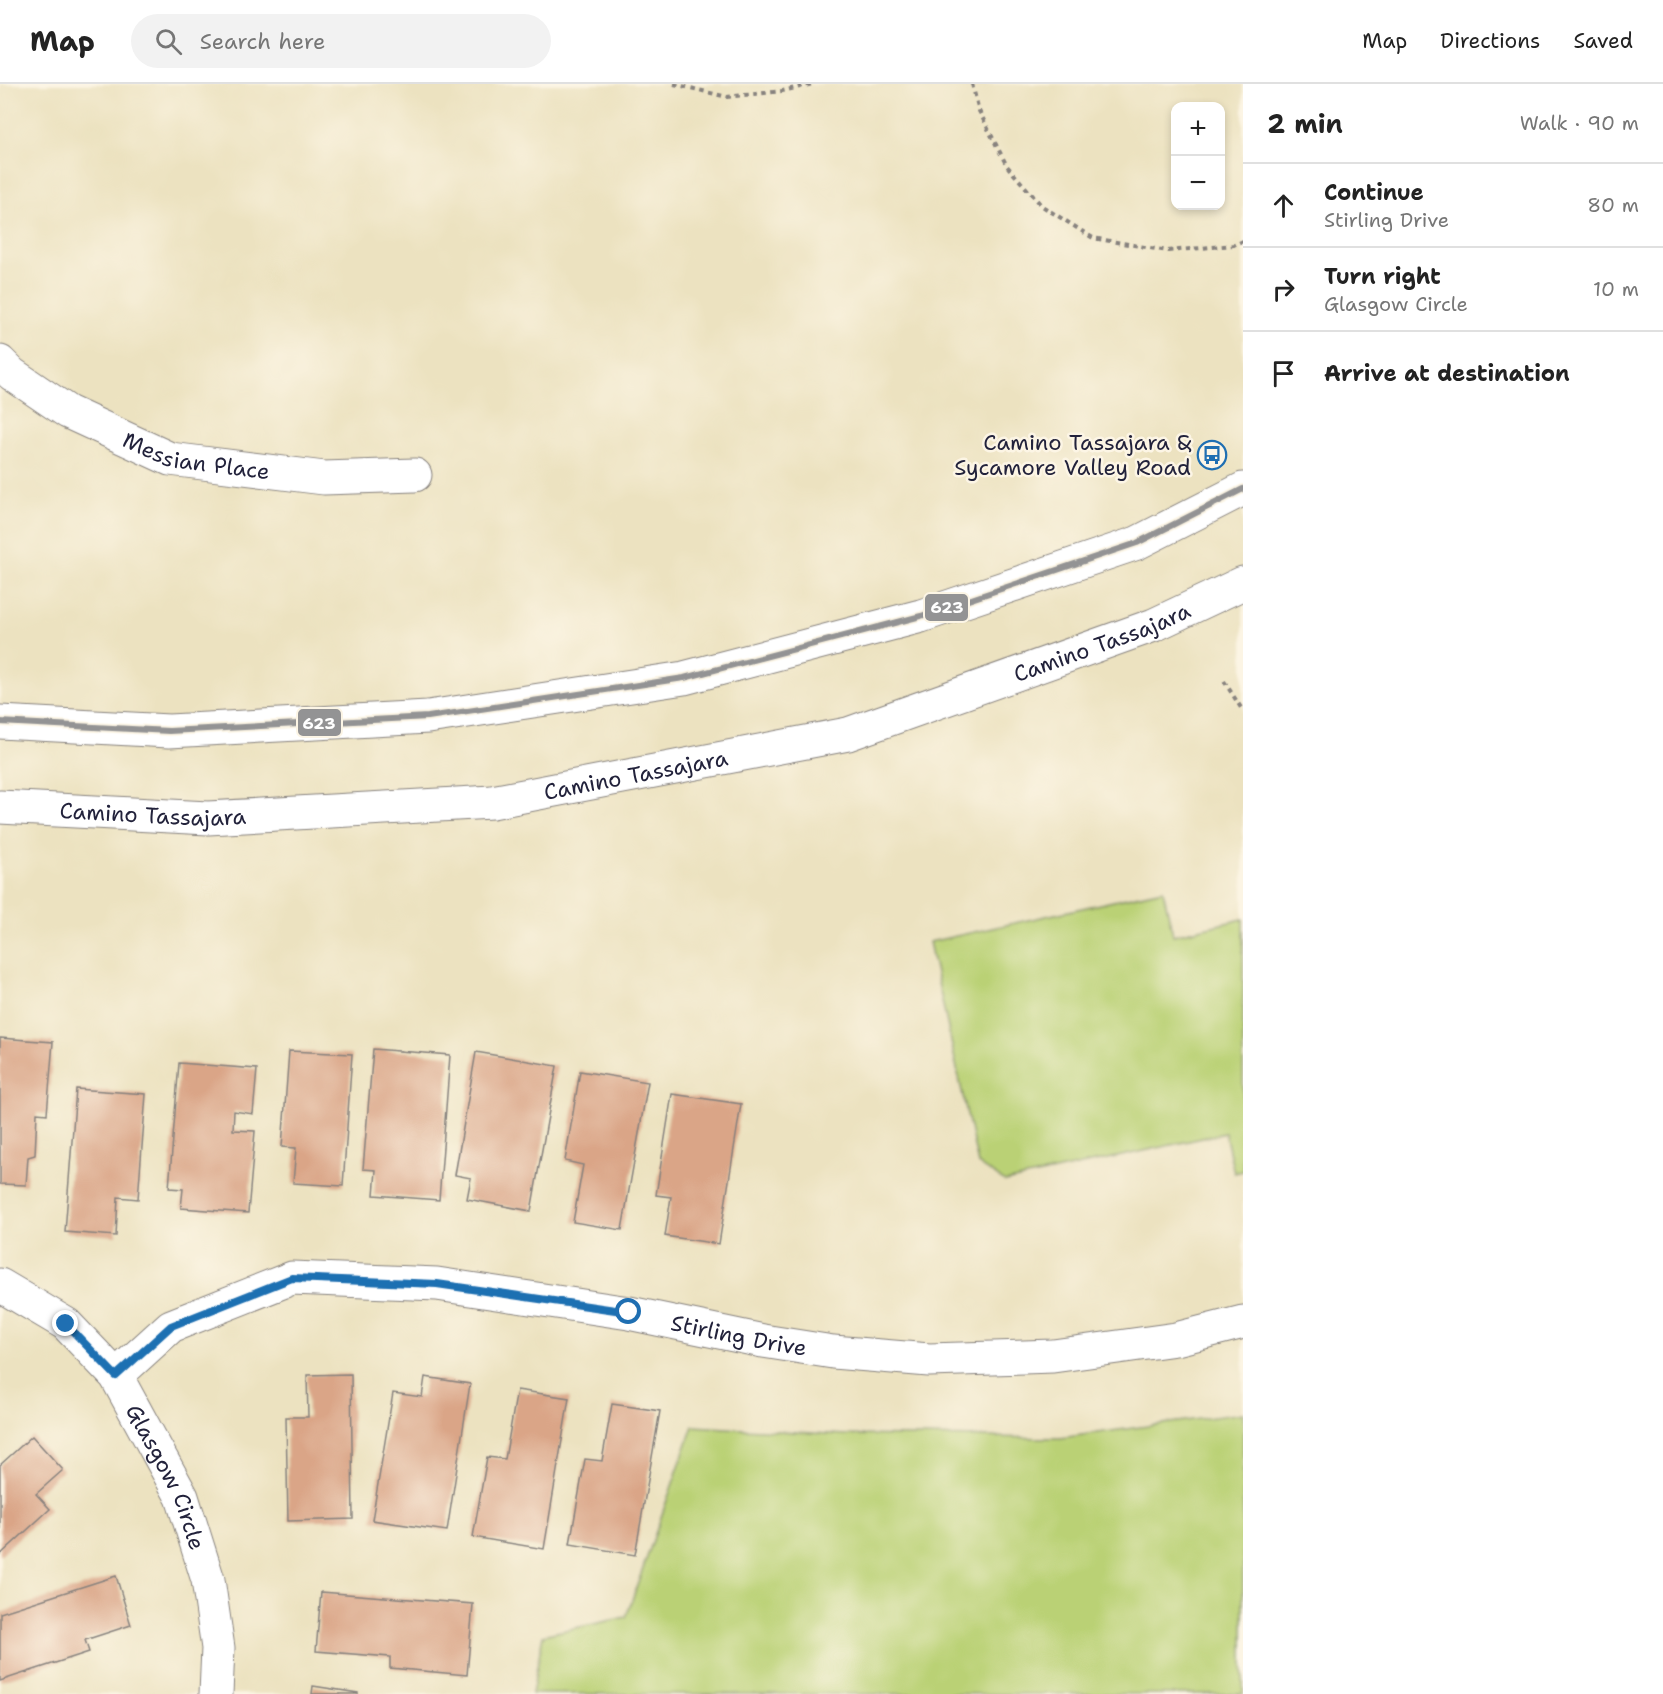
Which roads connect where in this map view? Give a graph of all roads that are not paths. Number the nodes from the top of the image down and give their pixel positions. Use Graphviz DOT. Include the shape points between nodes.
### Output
graph roads {
  1 [pos="0,362"];
  2 [pos="415,475"];
  3 [pos="1243,489"];
  4 [pos="1243,583"];
  5 [pos="0,722"];
  6 [pos="0,807"];
  7 [pos="0,1285"];
  8 [pos="1243,1322"];
  9 [pos="116,1376"];
  10 [pos="216,1694"];
  1 -- 2 [label="main road, Messian Place" via="68,412 170,459 324,478"];
  3 -- 5 [label="main road" via="1137,543 975,598 921,616 684,678 428,717 169,731"];
  4 -- 6 [label="main road, Camino Tassajara" via="1154,625 848,734 492,801 208,818"];
  7 -- 9 [label="main road, Glasgow Circle" via="66,1324"];
  8 -- 9 [label="main road, Stirling Drive" via="1176,1339 1053,1356 930,1360 833,1352 629,1312 437,1284 292,1278 171,1326"];
  9 -- 10 [label="main road, Glasgow Circle" via="182,1497 208,1580 218,1648"];
}
